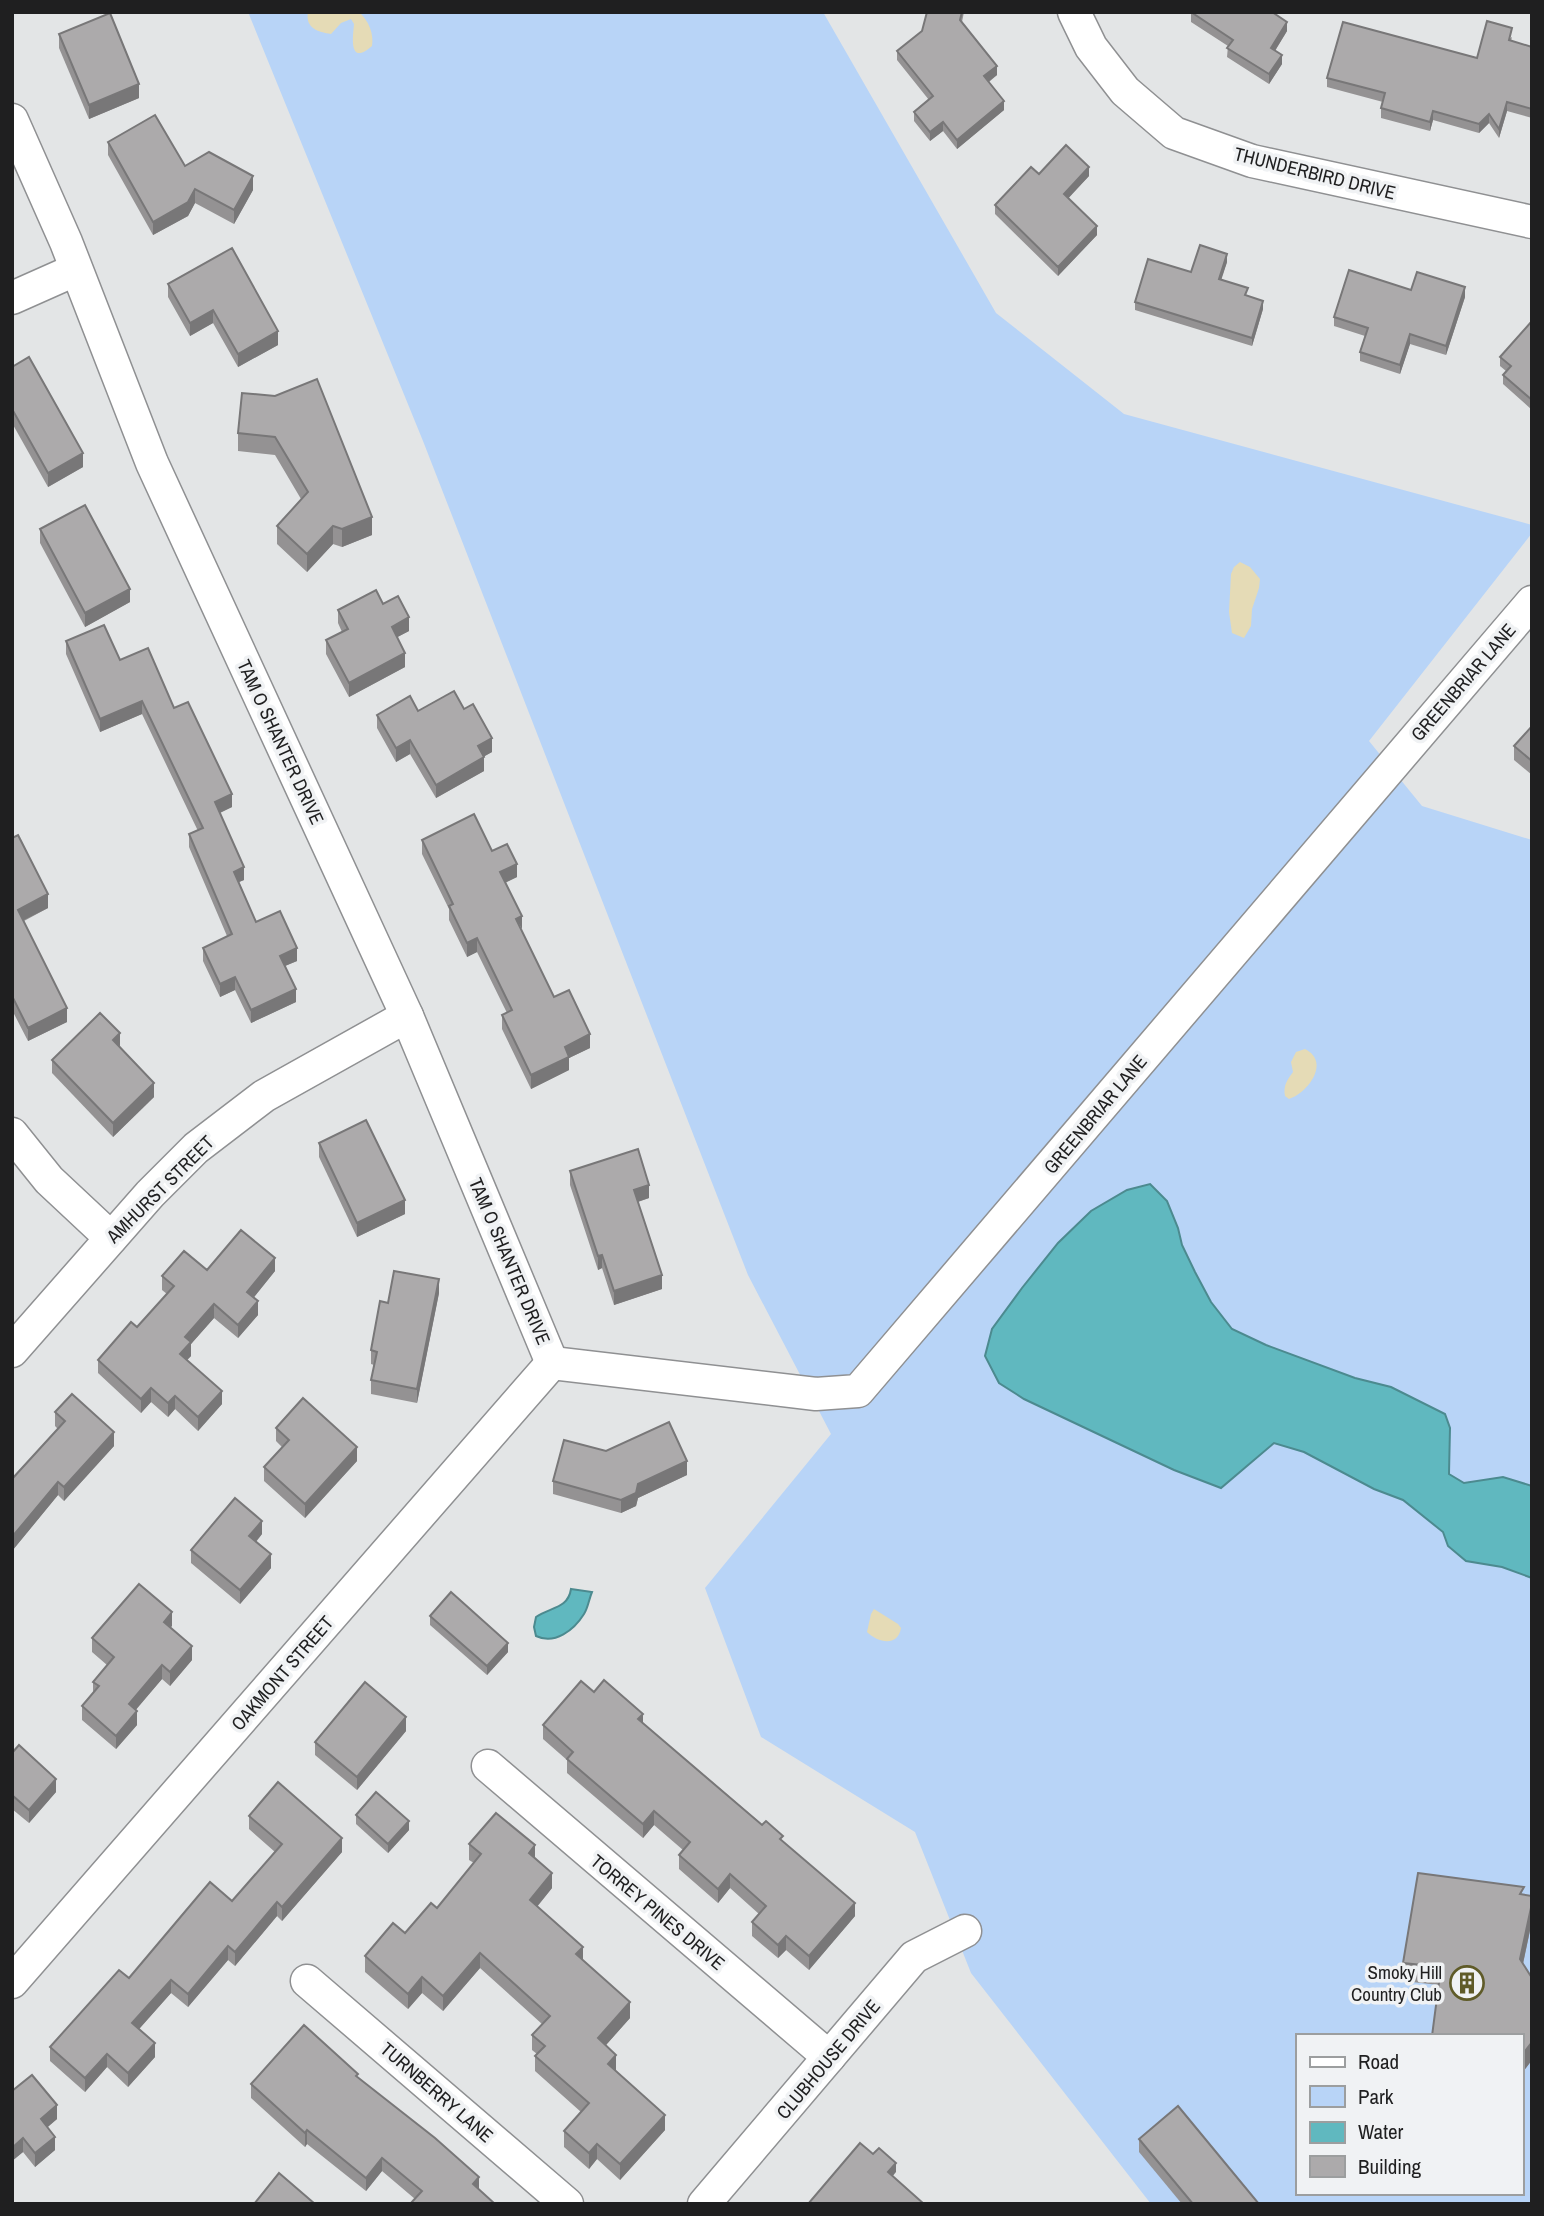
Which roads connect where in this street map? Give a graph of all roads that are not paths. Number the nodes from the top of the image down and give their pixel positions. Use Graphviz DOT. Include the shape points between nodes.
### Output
graph roads {
  1 [pos="1074,12"];
  2 [pos="12,120"];
  3 [pos="1532,222"];
  4 [pos="75,270"];
  5 [pos="12,298"];
  6 [pos="1532,602"];
  7 [pos="407,1016"];
  8 [pos="12,1134"];
  9 [pos="111,1238"];
  10 [pos="12,1351"];
  11 [pos="552,1363"];
  12 [pos="488,1766"];
  13 [pos="965,1931"];
  14 [pos="307,1981"];
  15 [pos="12,1982"];
  16 [pos="829,2057"];
  17 [pos="567,2204"];
  18 [pos="704,2204"];
  1 -- 3 [label="street, THUNDERBIRD DRIVE" via="1091,47 1125,91 1174,133 1252,161"];
  2 -- 4 [label="street, TAM O SHANTER DRIVE"];
  4 -- 5 [label="street"];
  4 -- 7 [label="street, TAM O SHANTER DRIVE" via="152,463"];
  6 -- 11 [label="street, GREENBRIAR LANE" via="858,1391 816,1394"];
  7 -- 9 [label="street, AMHURST STREET" via="264,1096 196,1148"];
  7 -- 11 [label="street, TAM O SHANTER DRIVE"];
  8 -- 9 [label="street" via="49,1180"];
  9 -- 10 [label="street, AMHURST STREET"];
  11 -- 15 [label="street, OAKMONT STREET"];
  12 -- 16 [label="street, TORREY PINES DRIVE"];
  13 -- 16 [label="street, CLUBHOUSE DRIVE" via="914,1957"];
  14 -- 17 [label="street, TURNBERRY LANE"];
  16 -- 18 [label="street, CLUBHOUSE DRIVE"];
}
